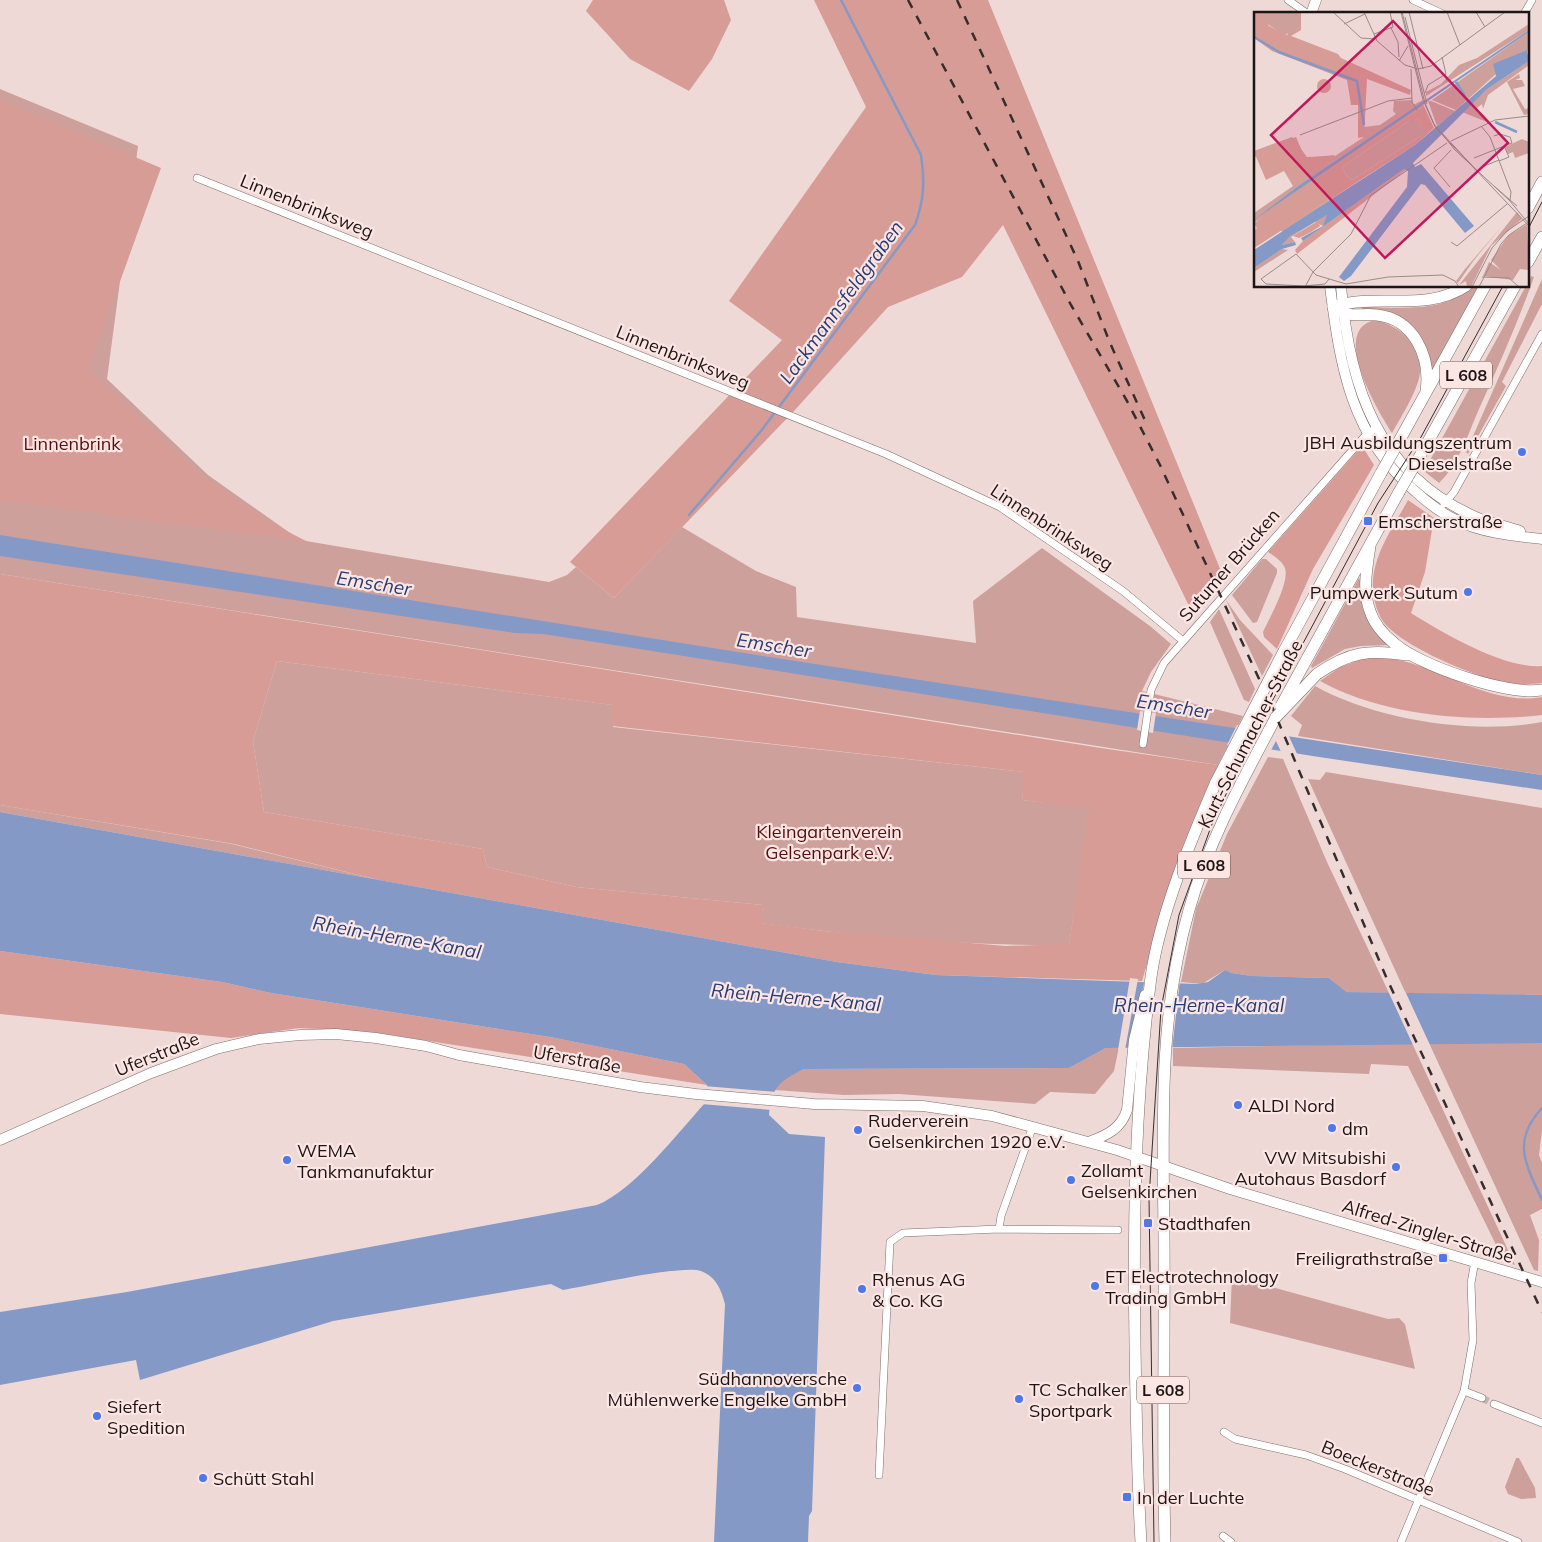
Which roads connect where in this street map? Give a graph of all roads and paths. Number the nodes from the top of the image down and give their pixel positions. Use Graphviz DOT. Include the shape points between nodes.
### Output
graph roads {
  1 [pos="1288,0"];
  2 [pos="1316,0"];
  3 [pos="1413,0"];
  4 [pos="1532,0"];
  5 [pos="1306,12"];
  6 [pos="1310,12"];
  7 [pos="1439,12"];
  8 [pos="1525,12"];
  9 [pos="197,178"];
  10 [pos="1542,182"];
  11 [pos="1530,204"];
  12 [pos="1542,237"];
  13 [pos="1530,258"];
  14 [pos="1331,288"];
  15 [pos="1341,288"];
  16 [pos="1463,288"];
  17 [pos="1484,288"];
  18 [pos="1514,288"];
  19 [pos="1340,309"];
  20 [pos="1542,334"];
  21 [pos="1425,394"];
  22 [pos="1372,430"];
  23 [pos="1446,502"];
  24 [pos="1439,511"];
  25 [pos="1542,538"];
  26 [pos="1370,546"];
  27 [pos="1183,641"];
  28 [pos="1412,655"];
  29 [pos="1542,690"];
  30 [pos="1276,716"];
  31 [pos="1143,744"];
  32 [pos="1137,1057"];
  33 [pos="1033,1126"];
  34 [pos="0,1140"];
  35 [pos="1089,1142"];
  36 [pos="1136,1156"];
  37 [pos="1162,1167"];
  38 [pos="999,1229"];
  39 [pos="1118,1230"];
  40 [pos="1476,1261"];
  41 [pos="1542,1282"];
  42 [pos="1464,1391"];
  43 [pos="1482,1398"];
  44 [pos="1494,1404"];
  45 [pos="1542,1423"];
  46 [pos="1224,1432"];
  47 [pos="879,1475"];
  48 [pos="1420,1500"];
  49 [pos="1223,1536"];
  50 [pos="1500,1539"];
  51 [pos="1141,1542"];
  52 [pos="1165,1542"];
  53 [pos="1231,1542"];
  54 [pos="1401,1542"];
  55 [pos="1518,1542"];
  1 -- 5 [label="street"];
  2 -- 6 [label="main road"];
  3 -- 7 [label="street"];
  4 -- 8 [label="street"];
  9 -- 27 [label="street, Linnenbrinksweg" via="886,454 1000,507 1124,591"];
  10 -- 11 [label="main road"];
  12 -- 13 [label="main road"];
  14 -- 19 [label="main road"];
  15 -- 19 [label="main road"];
  16 -- 19 [label="main road" via="1430,301"];
  17 -- 21 [label="main road, Kurt-Schumacher-Straße / L 608"];
  18 -- 26 [label="main road, Kurt-Schumacher-Straße / L 608, bridge"];
  19 -- 21 [label="main road, L 608" via="1383,316 1407,328 1424,356 1427,372"];
  19 -- 22 [label="main road" via="1344,376 1358,415"];
  20 -- 23 [label="street"];
  21 -- 32 [label="main road, Kurt-Schumacher-Straße / L 608, bridge" via="1216,782 1176,883 1151,976"];
  22 -- 23 [label="main road" via="1413,476"];
  22 -- 24 [label="main road" via="1381,456 1393,471"];
  22 -- 27 [label="street, Sutumer Brücken"];
  23 -- 24 [label="street"];
  23 -- 25 [label="main road" via="1477,518"];
  24 -- 25 [label="main road" via="1476,527 1514,536"];
  26 -- 28 [label="main road, L 608" via="1365,584 1369,610 1378,628"];
  26 -- 30 [label="main road, Kurt-Schumacher-Straße / L 608, bridge"];
  27 -- 31 [label="street, Sutumer Brücken" via="1160,669 1150,701"];
  28 -- 29 [label="main road, L 608" via="1496,687 1524,692"];
  28 -- 30 [label="main road, L 608, bridge" via="1361,652 1334,662 1317,674"];
  30 -- 37 [label="main road, Kurt-Schumacher-Straße / L 608" via="1239,786 1189,910 1167,1016"];
  32 -- 35 [label="main road" via="1123,1121 1104,1136"];
  32 -- 36 [label="main road, Kurt-Schumacher-Straße / L 608"];
  33 -- 34 [label="main road, Uferstraße" via="942,1108 778,1101 640,1087 459,1055 426,1046 336,1034 237,1043 178,1061"];
  33 -- 35 [label="main road, Uferstraße"];
  33 -- 38 [label="street"];
  35 -- 36 [label="main road, Uferstraße"];
  36 -- 37 [label="main road, Uferstraße"];
  36 -- 51 [label="main road, Kurt-Schumacher-Straße / L 608" via="1134,1275"];
  37 -- 40 [label="main road, Alfred-Zingler-Straße"];
  37 -- 52 [label="main road, Kurt-Schumacher-Straße / L 608"];
  38 -- 39 [label="street"];
  38 -- 47 [label="street" via="903,1233 890,1242"];
  40 -- 41 [label="main road, Alfred-Zingler-Straße"];
  40 -- 42 [label="street" via="1470,1283 1473,1340"];
  42 -- 43 [label="street"];
  42 -- 48 [label="street"];
  44 -- 45 [label="street"];
  46 -- 48 [label="street, Boeckerstraße" via="1235,1439 1321,1461"];
  48 -- 50 [label="street, Boeckerstraße"];
  48 -- 54 [label="street"];
  49 -- 53 [label="street"];
  50 -- 55 [label="street, Boeckerstraße"];
}
